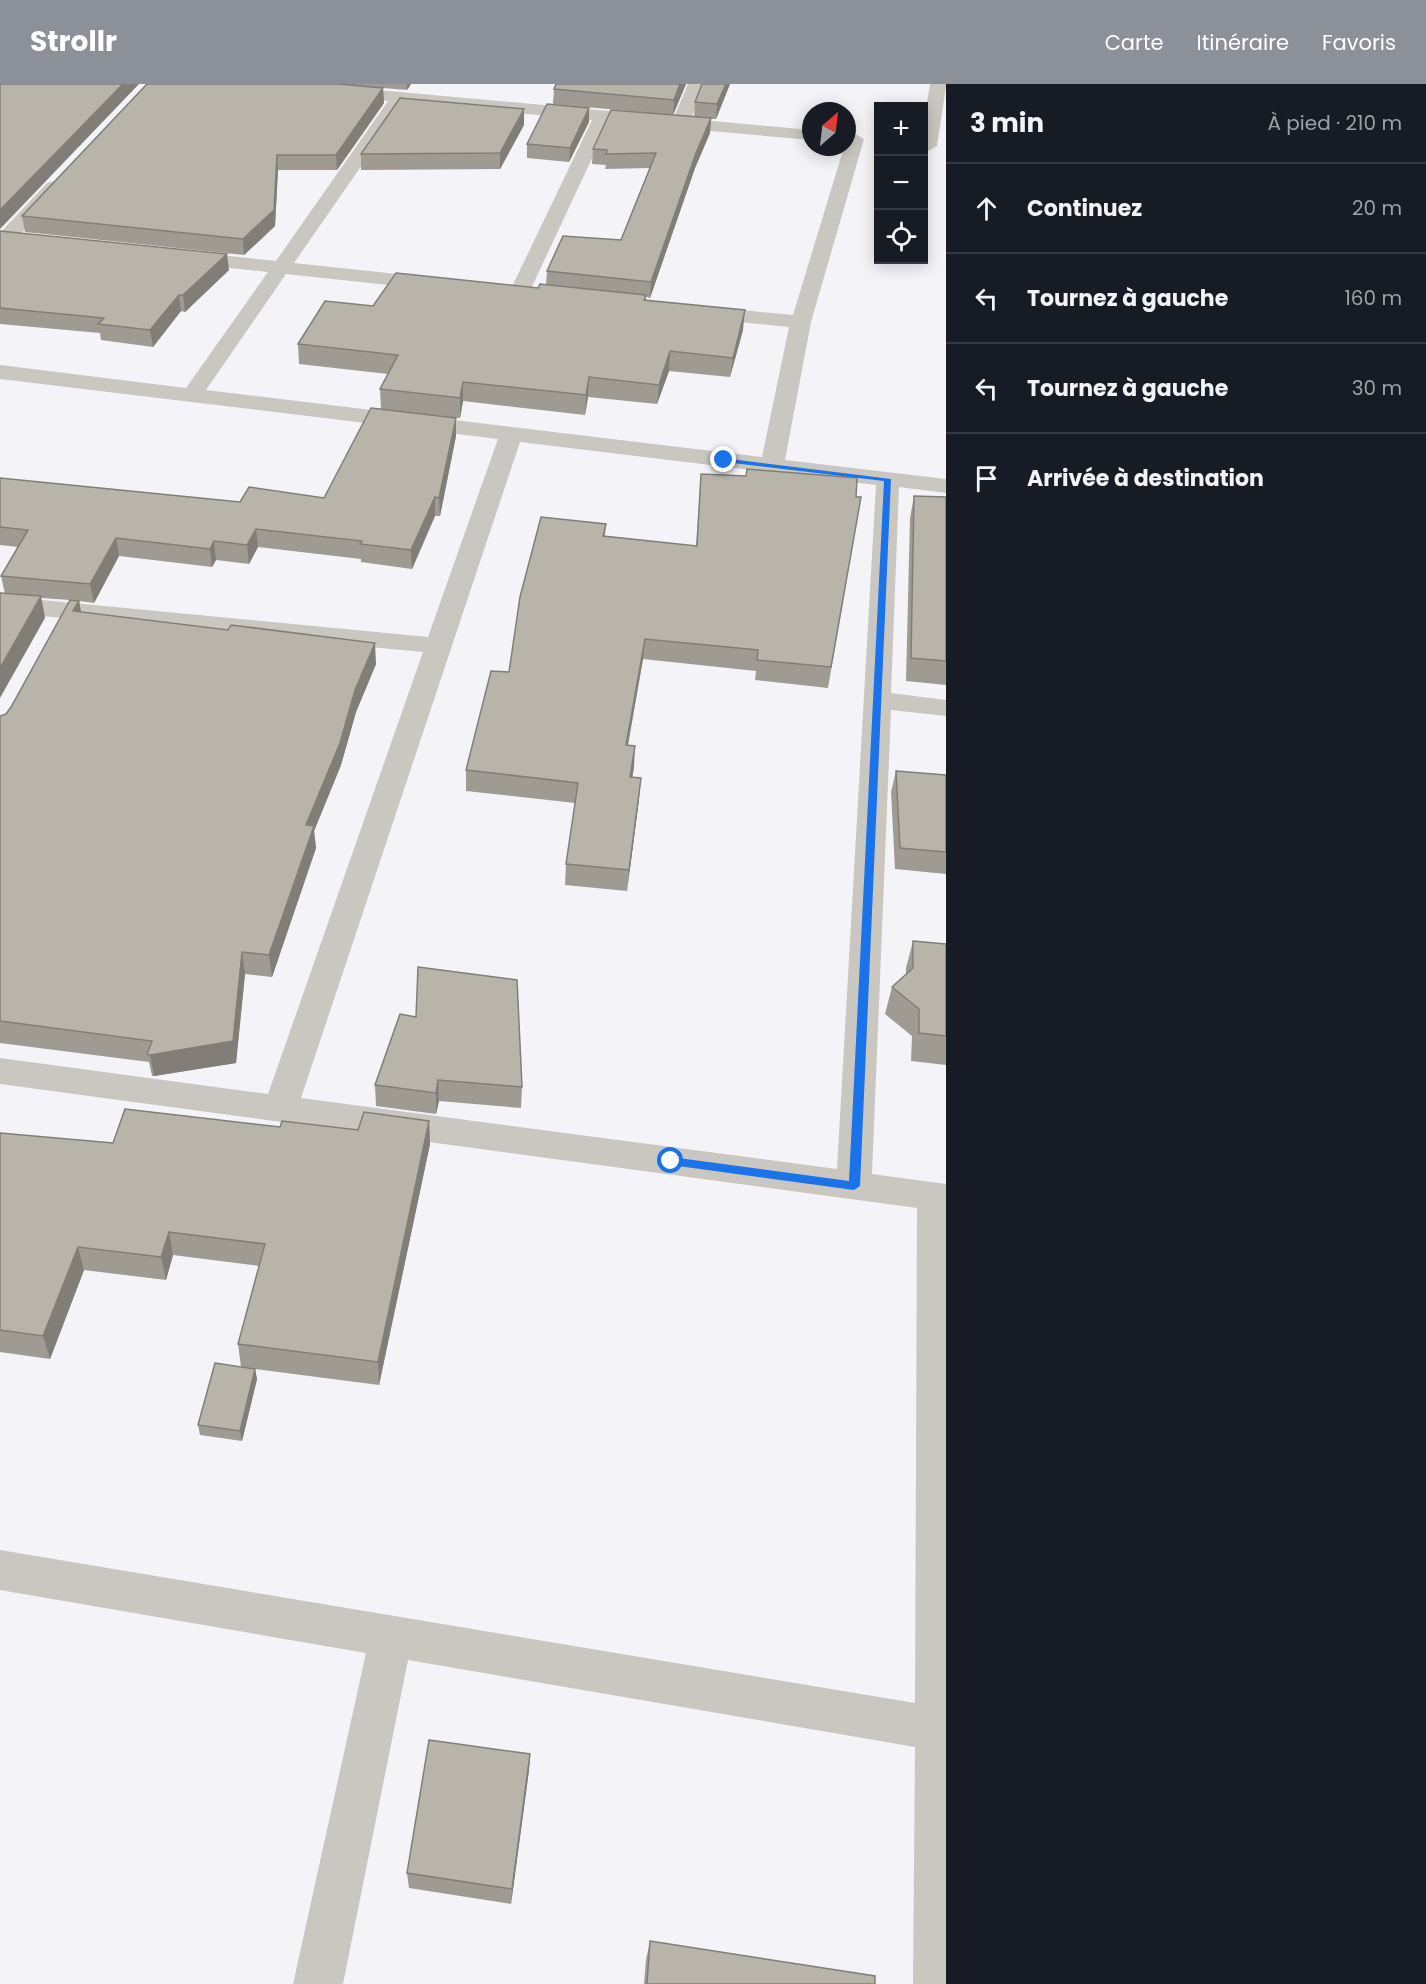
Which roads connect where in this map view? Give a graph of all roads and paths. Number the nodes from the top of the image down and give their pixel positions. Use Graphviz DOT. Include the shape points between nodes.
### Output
graph roads {
  1 [pos="257,84"];
  2 [pos="696,84"];
  3 [pos="938,84"];
  4 [pos="425,92"];
  5 [pos="400,97"];
  6 [pos="603,116"];
  7 [pos="680,123"];
  8 [pos="802,134"];
  9 [pos="856,140"];
  10 [pos="874,141"];
  11 [pos="933,146"];
  12 [pos="846,156"];
  13 [pos="70,170"];
  14 [pos="3,238"];
  15 [pos="28,241"];
  16 [pos="166,255"];
  17 [pos="280,267"];
  18 [pos="451,285"];
  19 [pos="496,290"];
  20 [pos="519,293"];
  21 [pos="543,295"];
  22 [pos="683,310"];
  23 [pos="801,322"];
  24 [pos="0,372"];
  25 [pos="192,395"];
  26 [pos="511,434"];
  27 [pos="772,466"];
  28 [pos="888,479"];
  29 [pos="946,486"];
  30 [pos="0,604"];
  31 [pos="438,646"];
  32 [pos="877,700"];
  33 [pos="946,708"];
  34 [pos="0,1071"];
  35 [pos="280,1109"];
  36 [pos="854,1186"];
  37 [pos="940,1197"];
  38 [pos="0,1570"];
  39 [pos="391,1636"];
  40 [pos="937,1729"];
  41 [pos="318,1984"];
  42 [pos="938,1984"];
  1 -- 5 [label="street"];
  2 -- 7 [label="street"];
  3 -- 11 [label="street"];
  4 -- 5 [label="street"];
  4 -- 6 [label="street"];
  5 -- 17 [label="street"];
  6 -- 7 [label="street"];
  6 -- 20 [label="street"];
  7 -- 8 [label="street"];
  9 -- 10 [label="street"];
  12 -- 23 [label="street"];
  13 -- 14 [label="street"];
  14 -- 15 [label="street"];
  16 -- 17 [label="street"];
  17 -- 18 [label="street"];
  17 -- 25 [label="street"];
  19 -- 20 [label="street"];
  20 -- 21 [label="street"];
  22 -- 23 [label="street"];
  23 -- 27 [label="street"];
  24 -- 25 [label="street"];
  25 -- 26 [label="street"];
  26 -- 27 [label="street"];
  26 -- 31 [label="street"];
  27 -- 28 [label="street"];
  28 -- 29 [label="street"];
  28 -- 32 [label="street"];
  30 -- 31 [label="street" via="60,620"];
  31 -- 35 [label="street"];
  32 -- 33 [label="street"];
  32 -- 36 [label="street"];
  34 -- 35 [label="street"];
  35 -- 36 [label="street"];
  36 -- 37 [label="street"];
  37 -- 40 [label="street"];
  38 -- 39 [label="street"];
  39 -- 40 [label="street"];
  39 -- 41 [label="street"];
  40 -- 42 [label="street"];
}
